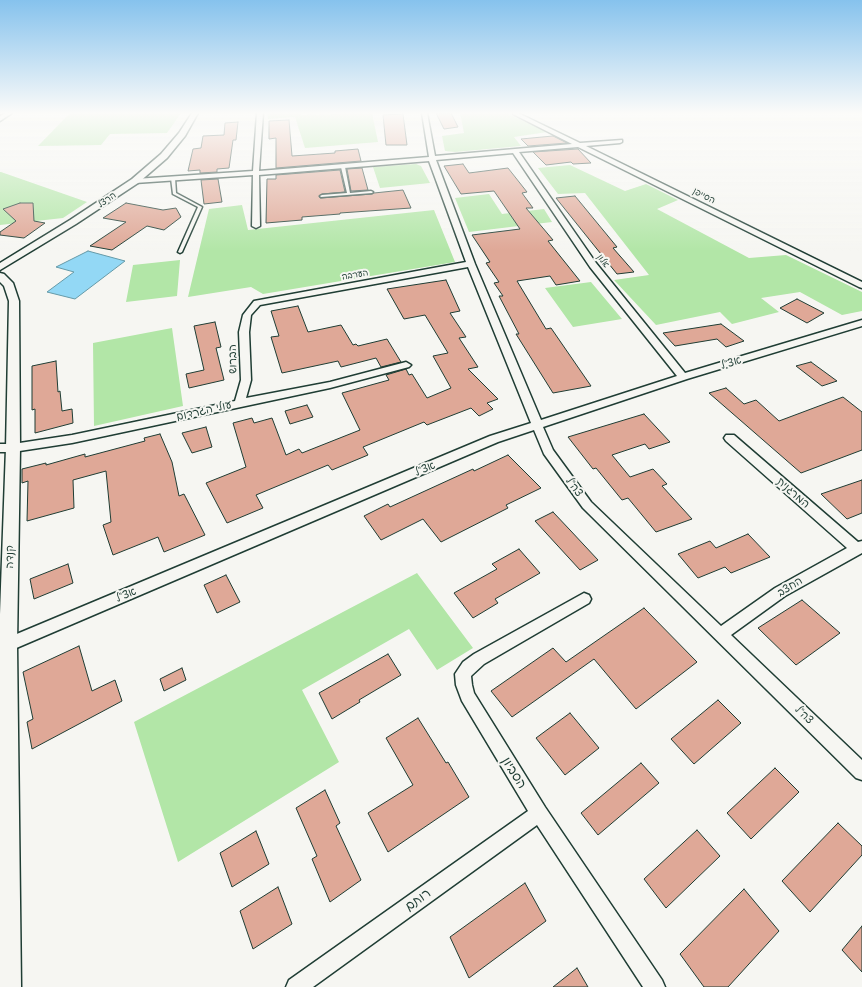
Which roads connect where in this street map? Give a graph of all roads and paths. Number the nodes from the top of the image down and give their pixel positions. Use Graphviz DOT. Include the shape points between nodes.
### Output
graph roads {
  1 [pos="160,159"];
  2 [pos="257,159"];
  3 [pos="432,159"];
  4 [pos="521,159"];
  5 [pos="609,159"];
  6 [pos="343,167"];
  7 [pos="256,173"];
  8 [pos="173,178"];
  9 [pos="135,181"];
  10 [pos="371,192"];
  11 [pos="349,194"];
  12 [pos="322,196"];
  13 [pos="256,226"];
  14 [pos="180,252"];
  15 [pos="471,264"];
  16 [pos="0,267"];
  17 [pos="0,276"];
  18 [pos="862,285"];
  19 [pos="247,315"];
  20 [pos="862,323"];
  21 [pos="406,365"];
  22 [pos="683,377"];
  23 [pos="239,403"];
  24 [pos="536,425"];
  25 [pos="730,438"];
  26 [pos="7,448"];
  27 [pos="859,548"];
  28 [pos="584,599"];
  29 [pos="721,634"];
  30 [pos="4,647"];
  31 [pos="862,772"];
  32 [pos="539,813"];
  33 [pos="8,987"];
  34 [pos="296,987"];
  35 [pos="655,987"];
  1 -- 9 [label="street, הרצל"];
  2 -- 7 [label="street"];
  3 -- 6 [label="street"];
  3 -- 15 [label="street, צה\"ל"];
  4 -- 22 [label="street, אלון" via="593,265"];
  5 -- 18 [label="street, הסייפן"];
  6 -- 7 [label="street"];
  6 -- 11 [label="lane"];
  7 -- 8 [label="street"];
  7 -- 13 [label="street"];
  8 -- 9 [label="street"];
  8 -- 14 [label="lane" via="174,193 200,208"];
  9 -- 16 [label="street, הרצל"];
  10 -- 11 [label="lane"];
  11 -- 12 [label="lane"];
  15 -- 19 [label="street, הערבה" via="257,303"];
  15 -- 24 [label="street, צה\"ל"];
  17 -- 26 [label="street, קנדה" via="9,285 14,301"];
  19 -- 23 [label="street, הברוש" via="244,332 246,380"];
  20 -- 22 [label="street, אצ\"ל"];
  21 -- 23 [label="street, עולי הגרדום" via="330,385"];
  22 -- 24 [label="street, אצ\"ל"];
  23 -- 26 [label="street, עולי הגרדום" via="86,436"];
  24 -- 29 [label="street, צה\"ל" via="548,452 587,505"];
  24 -- 30 [label="street, אצ\"ל" via="494,439"];
  25 -- 27 [label="street, המרגנית"];
  26 -- 30 [label="street, קנדה"];
  27 -- 29 [label="street, החצב" via="780,592"];
  28 -- 32 [label="street, הסביון" via="478,659 463,674 467,696"];
  29 -- 31 [label="street, צה\"ל"];
  30 -- 33 [label="street, קנדה"];
  32 -- 34 [label="street, רותם"];
  32 -- 35 [label="street, הסביון"];
}
